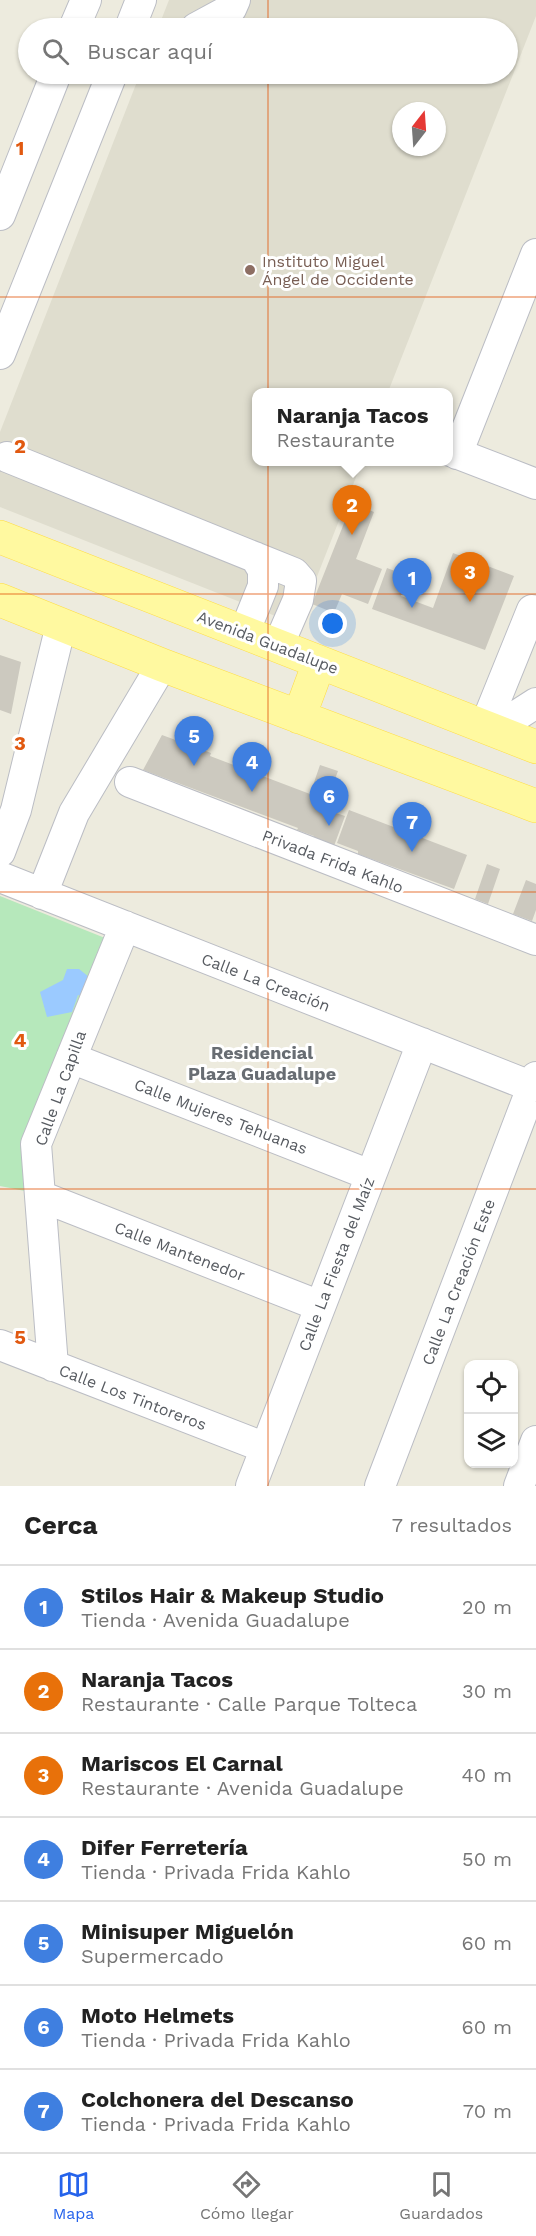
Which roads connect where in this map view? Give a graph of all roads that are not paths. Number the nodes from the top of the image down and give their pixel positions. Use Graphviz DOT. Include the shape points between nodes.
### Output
graph roads {
  1 [pos="86,0"];
  2 [pos="141,0"];
  3 [pos="235,0"];
  4 [pos="78,18"];
  5 [pos="134,18"];
  6 [pos="214,18"];
  7 [pos="52,84"];
  8 [pos="108,84"];
  9 [pos="0,215"];
  10 [pos="536,254"];
  11 [pos="0,354"];
  12 [pos="453,452"];
  13 [pos="7,457"];
  14 [pos="536,484"];
  15 [pos="0,537"];
  16 [pos="255,557"];
  17 [pos="0,600"];
  18 [pos="532,610"];
  19 [pos="61,625"];
  20 [pos="244,633"];
  21 [pos="278,646"];
  22 [pos="319,663"];
  23 [pos="162,665"];
  24 [pos="536,703"];
  25 [pos="299,717"];
  26 [pos="489,728"];
  27 [pos="536,747"];
  28 [pos="130,782"];
  29 [pos="536,806"];
  30 [pos="0,852"];
  31 [pos="0,877"];
  32 [pos="42,894"];
  33 [pos="125,926"];
  34 [pos="536,940"];
  35 [pos="422,1043"];
  36 [pos="71,1058"];
  37 [pos="534,1082"];
  38 [pos="370,1175"];
  39 [pos="40,1196"];
  40 [pos="320,1306"];
  41 [pos="0,1345"];
  42 [pos="53,1365"];
  43 [pos="536,1441"];
  44 [pos="266,1448"];
  45 [pos="251,1486"];
  46 [pos="380,1486"];
  47 [pos="519,1486"];
  1 -- 4 [label="street"];
  2 -- 5 [label="street"];
  3 -- 6 [label="street" via="231,9"];
  7 -- 9 [label="street"];
  8 -- 11 [label="street"];
  10 -- 12 [label="street"];
  12 -- 14 [label="street"];
  13 -- 16 [label="street"];
  15 -- 20 [label="main road, Avenida Guadalupe"];
  16 -- 20 [label="street" via="262,570 263,586"];
  16 -- 21 [label="street" via="294,573 302,581"];
  17 -- 19 [label="main road"];
  18 -- 26 [label="street"];
  19 -- 23 [label="main road"];
  19 -- 30 [label="street" via="16,810"];
  20 -- 21 [label="main road, Avenida Guadalupe"];
  21 -- 22 [label="main road, Avenida Guadalupe"];
  22 -- 25 [label="main road"];
  22 -- 26 [label="main road, Avenida Guadalupe"];
  23 -- 25 [label="main road"];
  23 -- 32 [label="street" via="74,813"];
  24 -- 26 [label="street"];
  25 -- 29 [label="main road"];
  26 -- 27 [label="main road, Avenida Guadalupe"];
  28 -- 34 [label="street, Privada Frida Kahlo"];
  31 -- 32 [label="street, Calle La Creación"];
  32 -- 33 [label="street, Calle La Creación"];
  33 -- 35 [label="street, Calle La Creación"];
  33 -- 36 [label="street, Calle La Capilla"];
  35 -- 37 [label="street, Calle La Creación"];
  35 -- 38 [label="street, Calle La Fiesta del Maíz"];
  36 -- 38 [label="street, Calle Mujeres Tehuanas"];
  36 -- 39 [label="street, Calle La Capilla" via="36,1144"];
  37 -- 46 [label="street, Calle La Creación Este"];
  38 -- 40 [label="street, Calle La Fiesta del Maíz"];
  39 -- 40 [label="street, Calle Mantenedor"];
  39 -- 42 [label="street, Calle La Capilla"];
  40 -- 44 [label="street, Calle La Fiesta del Maíz"];
  41 -- 42 [label="street, Calle Los Tintoreros"];
  42 -- 44 [label="street, Calle Los Tintoreros"];
  43 -- 47 [label="street"];
  44 -- 45 [label="street, Calle La Fiesta del Maíz"];
}
